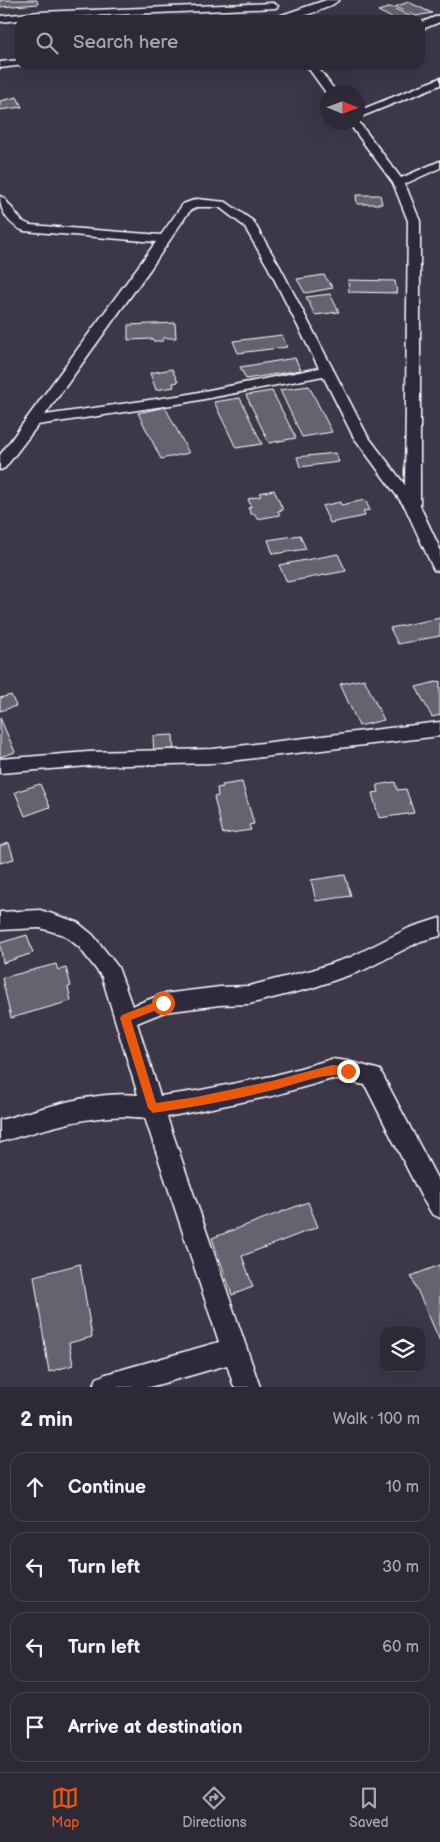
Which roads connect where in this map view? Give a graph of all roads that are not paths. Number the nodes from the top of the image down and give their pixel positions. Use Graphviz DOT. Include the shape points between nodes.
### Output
graph roads {
  1 [pos="334,0"];
  2 [pos="272,3"];
  3 [pos="31,15"];
  4 [pos="277,15"];
  5 [pos="293,15"];
  6 [pos="15,17"];
  7 [pos="440,18"];
  8 [pos="0,19"];
  9 [pos="425,25"];
  10 [pos="15,64"];
  11 [pos="0,65"];
  12 [pos="315,70"];
  13 [pos="440,81"];
  14 [pos="326,85"];
  15 [pos="365,112"];
  16 [pos="359,130"];
  17 [pos="440,164"];
  18 [pos="399,183"];
  19 [pos="0,200"];
  20 [pos="164,239"];
  21 [pos="327,371"];
  22 [pos="33,421"];
  23 [pos="0,465"];
  24 [pos="412,506"];
  25 [pos="440,566"];
  26 [pos="440,728"];
  27 [pos="0,766"];
  28 [pos="0,921"];
  29 [pos="440,927"];
  30 [pos="125,1018"];
  31 [pos="153,1108"];
  32 [pos="0,1131"];
  33 [pos="440,1206"];
  34 [pos="235,1350"];
  35 [pos="106,1387"];
  36 [pos="247,1387"];
  1 -- 5 [label="street"];
  2 -- 3 [label="street"];
  2 -- 4 [label="street"];
  6 -- 8 [label="street"];
  7 -- 9 [label="street"];
  10 -- 11 [label="street"];
  12 -- 14 [label="street"];
  13 -- 15 [label="street"];
  16 -- 18 [label="street"];
  17 -- 18 [label="street"];
  18 -- 24 [label="street" via="414,221"];
  19 -- 20 [label="street" via="18,224 28,228"];
  20 -- 21 [label="street" via="187,207 210,202 222,204 233,211 253,231"];
  20 -- 22 [label="street"];
  21 -- 22 [label="street" via="184,399"];
  21 -- 24 [label="street" via="360,436"];
  22 -- 23 [label="street"];
  24 -- 25 [label="street"];
  26 -- 27 [label="street" via="213,756 88,759"];
  28 -- 30 [label="street" via="40,919 70,928 86,941 111,973"];
  29 -- 30 [label="street" via="416,934 357,964 312,979 249,995 163,1003"];
  30 -- 31 [label="street"];
  31 -- 32 [label="street" via="107,1106"];
  31 -- 33 [label="street" via="272,1086 332,1069 372,1077"];
  31 -- 34 [label="street"];
  34 -- 35 [label="street"];
  34 -- 36 [label="street"];
}
